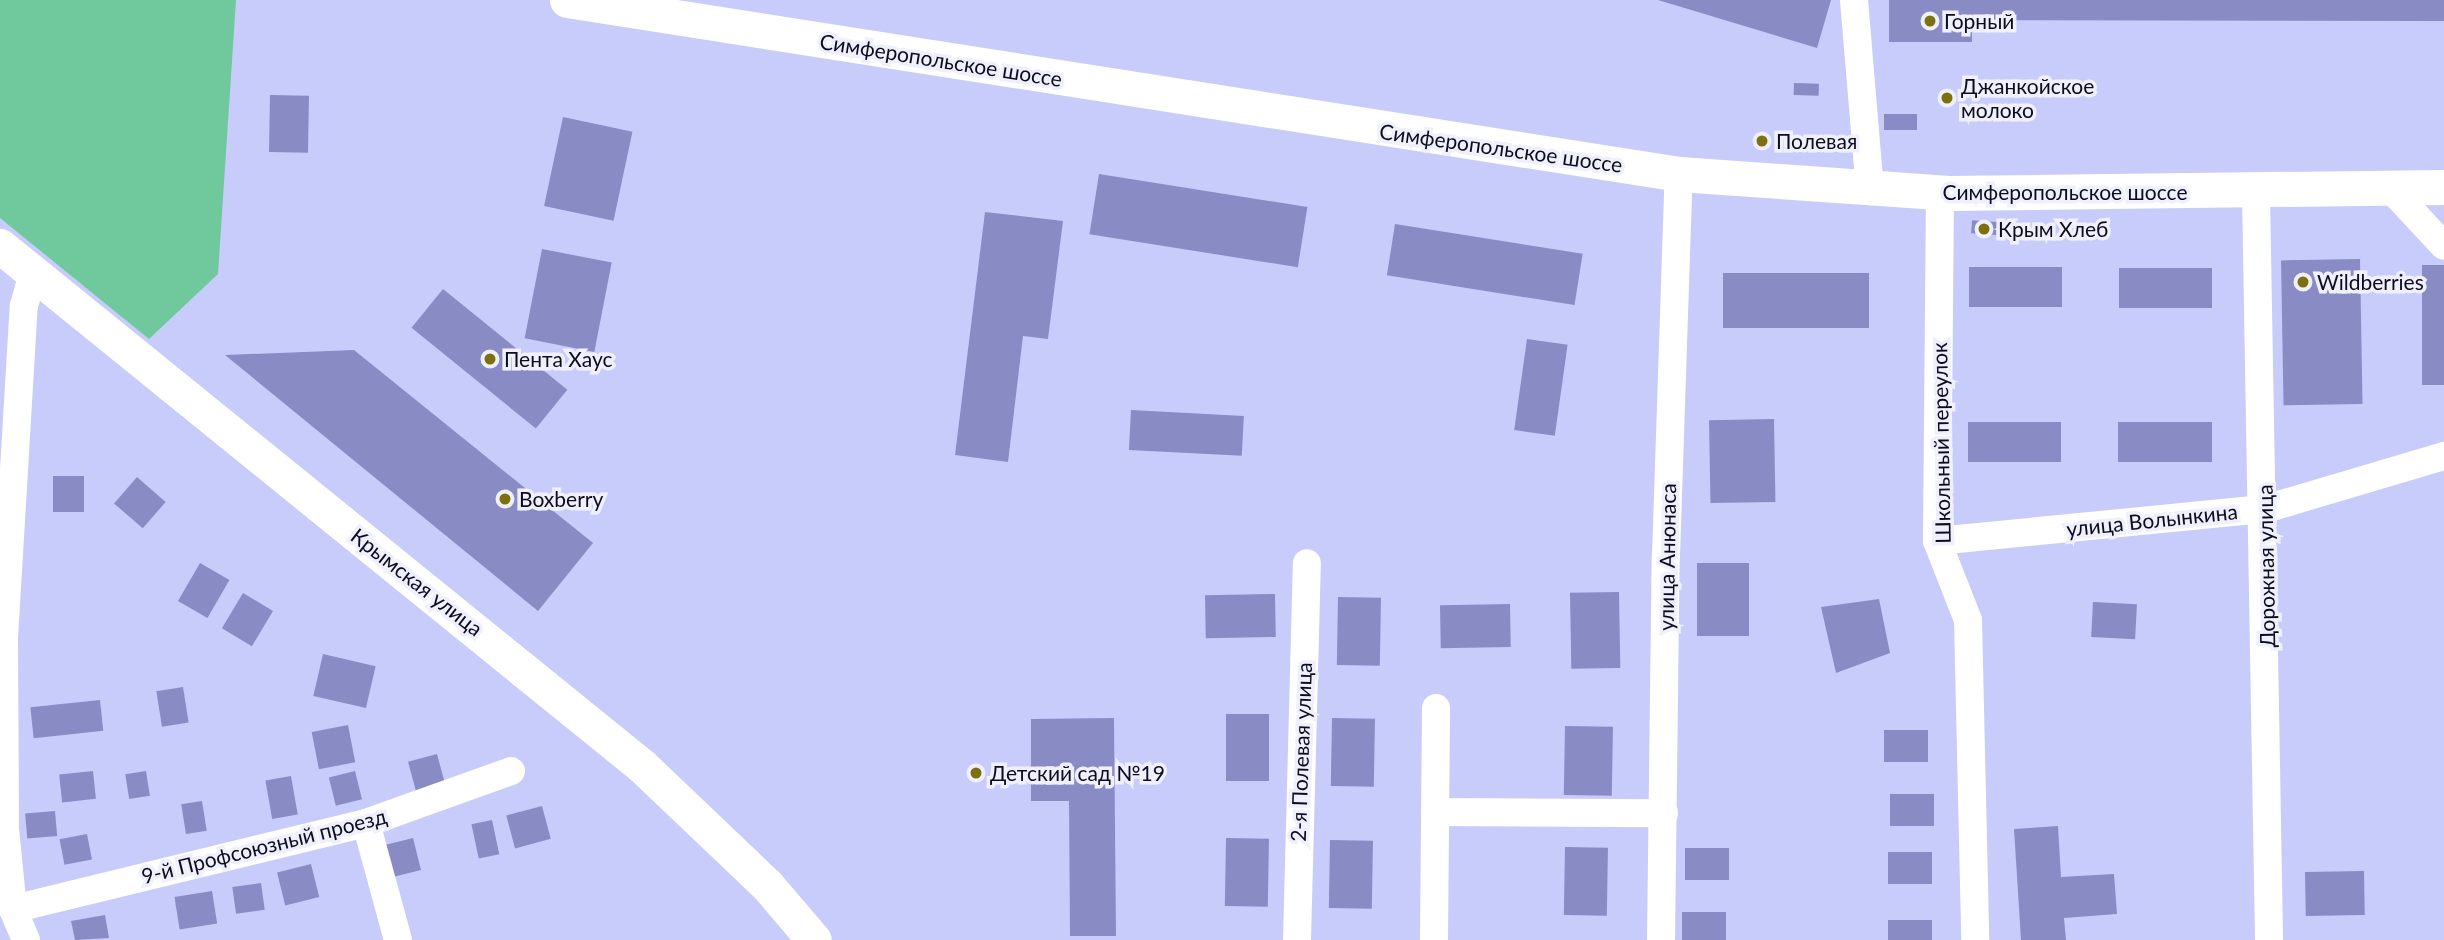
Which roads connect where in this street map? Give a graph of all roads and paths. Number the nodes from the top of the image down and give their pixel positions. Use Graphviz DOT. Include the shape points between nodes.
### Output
graph roads {
  1 [pos="567,0"];
  2 [pos="1854,0"];
  3 [pos="1679,174"];
  4 [pos="2444,187"];
  5 [pos="2390,188"];
  6 [pos="1870,191"];
  7 [pos="1940,192"];
  8 [pos="2256,193"];
  9 [pos="0,246"];
  10 [pos="2444,246"];
  11 [pos="33,273"];
  12 [pos="2444,456"];
  13 [pos="2265,509"];
  14 [pos="1937,541"];
  15 [pos="1307,563"];
  16 [pos="2,638"];
  17 [pos="1436,708"];
  18 [pos="511,771"];
  19 [pos="1435,813"];
  20 [pos="1664,813"];
  21 [pos="366,824"];
  22 [pos="13,909"];
  23 [pos="26,940"];
  24 [pos="398,940"];
  25 [pos="814,940"];
  26 [pos="1297,940"];
  27 [pos="1434,940"];
  28 [pos="1661,940"];
  29 [pos="1975,940"];
  30 [pos="2269,940"];
  1 -- 3 [label="main road, Симферопольское шоссе"];
  2 -- 6 [label="street"];
  3 -- 6 [label="main road, Симферопольское шоссе"];
  3 -- 20 [label="street, улица Анюнаса" via="1666,556"];
  4 -- 5 [label="main road, Симферопольское шоссе"];
  5 -- 8 [label="main road, Симферопольское шоссе"];
  5 -- 10 [label="street"];
  6 -- 7 [label="main road, Симферопольское шоссе"];
  7 -- 8 [label="main road, Симферопольское шоссе"];
  7 -- 14 [label="street, Школьный переулок"];
  8 -- 13 [label="street, Дорожная улица"];
  9 -- 11 [label="main road, Крымская улица"];
  11 -- 16 [label="street" via="24,306"];
  11 -- 25 [label="main road, Крымская улица" via="642,766 767,885"];
  12 -- 13 [label="street, улица Волынкина"];
  13 -- 14 [label="street, улица Волынкина"];
  13 -- 30 [label="street, Дорожная улица"];
  14 -- 29 [label="street, Школьный переулок" via="1968,620"];
  15 -- 26 [label="street, 2-я Полевая улица"];
  16 -- 22 [label="street" via="5,829"];
  17 -- 19 [label="street"];
  18 -- 21 [label="street, 9-й Профсоюзный проезд"];
  19 -- 20 [label="street"];
  19 -- 27 [label="street"];
  20 -- 28 [label="street, улица Анюнаса"];
  21 -- 22 [label="street, 9-й Профсоюзный проезд"];
  21 -- 24 [label="street"];
  22 -- 23 [label="street"];
}
